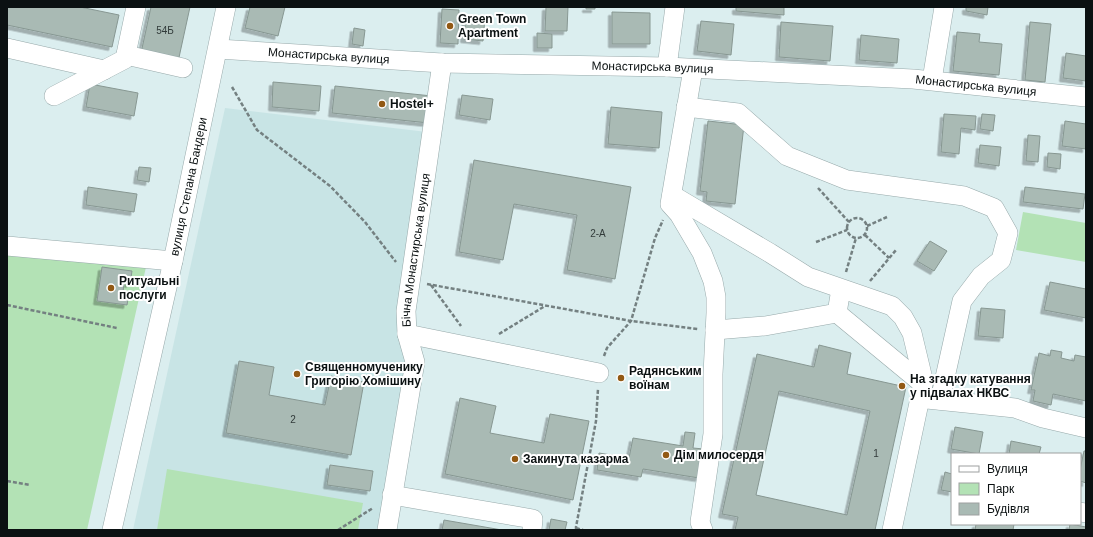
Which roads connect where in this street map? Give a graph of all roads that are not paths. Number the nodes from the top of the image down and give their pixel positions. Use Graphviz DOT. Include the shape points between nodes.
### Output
graph roads {
  1 [pos="136,7"];
  2 [pos="226,7"];
  3 [pos="676,7"];
  4 [pos="944,7"];
  5 [pos="7,48"];
  6 [pos="218,49"];
  7 [pos="126,55"];
  8 [pos="442,63"];
  9 [pos="183,68"];
  10 [pos="667,68"];
  11 [pos="693,69"];
  12 [pos="104,70"];
  13 [pos="932,80"];
  14 [pos="54,96"];
  15 [pos="1086,98"];
  16 [pos="686,107"];
  17 [pos="672,195"];
  18 [pos="7,246"];
  19 [pos="172,260"];
  20 [pos="849,292"];
  21 [pos="837,313"];
  22 [pos="715,330"];
  23 [pos="407,334"];
  24 [pos="600,373"];
  25 [pos="921,391"];
  26 [pos="940,400"];
  27 [pos="1086,428"];
  28 [pos="392,495"];
  29 [pos="112,530"];
  30 [pos="387,530"];
  31 [pos="532,530"];
  32 [pos="704,530"];
  33 [pos="892,530"];
  1 -- 7 [label="street"];
  2 -- 6 [label="street, вулиця Степана Бандери"];
  3 -- 10 [label="street"];
  4 -- 13 [label="street"];
  5 -- 12 [label="street"];
  6 -- 8 [label="street, Монастирська вулиця"];
  6 -- 19 [label="street, вулиця Степана Бандери"];
  7 -- 9 [label="street"];
  7 -- 12 [label="street" via="125,59"];
  8 -- 10 [label="street, Монастирська вулиця"];
  8 -- 23 [label="street, Бічна Монастирська вулиця" via="406,311"];
  10 -- 11 [label="street, Монастирська вулиця"];
  11 -- 13 [label="street, Монастирська вулиця"];
  11 -- 16 [label="street"];
  12 -- 14 [label="street"];
  13 -- 15 [label="street, Монастирська вулиця"];
  16 -- 17 [label="street"];
  16 -- 26 [label="street" via="738,113 787,156 847,180 964,196 994,208 1008,233 1001,260 981,276 962,302"];
  17 -- 20 [label="street" via="808,277"];
  17 -- 22 [label="street" via="670,204 679,214 702,253 713,281 716,297"];
  18 -- 19 [label="street"];
  19 -- 29 [label="street, вулиця Степана Бандери"];
  20 -- 21 [label="street"];
  20 -- 25 [label="street" via="892,306 903,317 912,333 923,379"];
  21 -- 22 [label="street" via="765,326"];
  21 -- 25 [label="street"];
  22 -- 32 [label="street" via="712,374 713,434 700,522"];
  23 -- 24 [label="street"];
  23 -- 28 [label="street, Бічна Монастирська вулиця" via="415,362"];
  25 -- 26 [label="street"];
  25 -- 33 [label="street"];
  26 -- 27 [label="street" via="1015,408 1043,418"];
  28 -- 30 [label="street, Бічна Монастирська вулиця"];
  28 -- 31 [label="street" via="533,519"];
}
